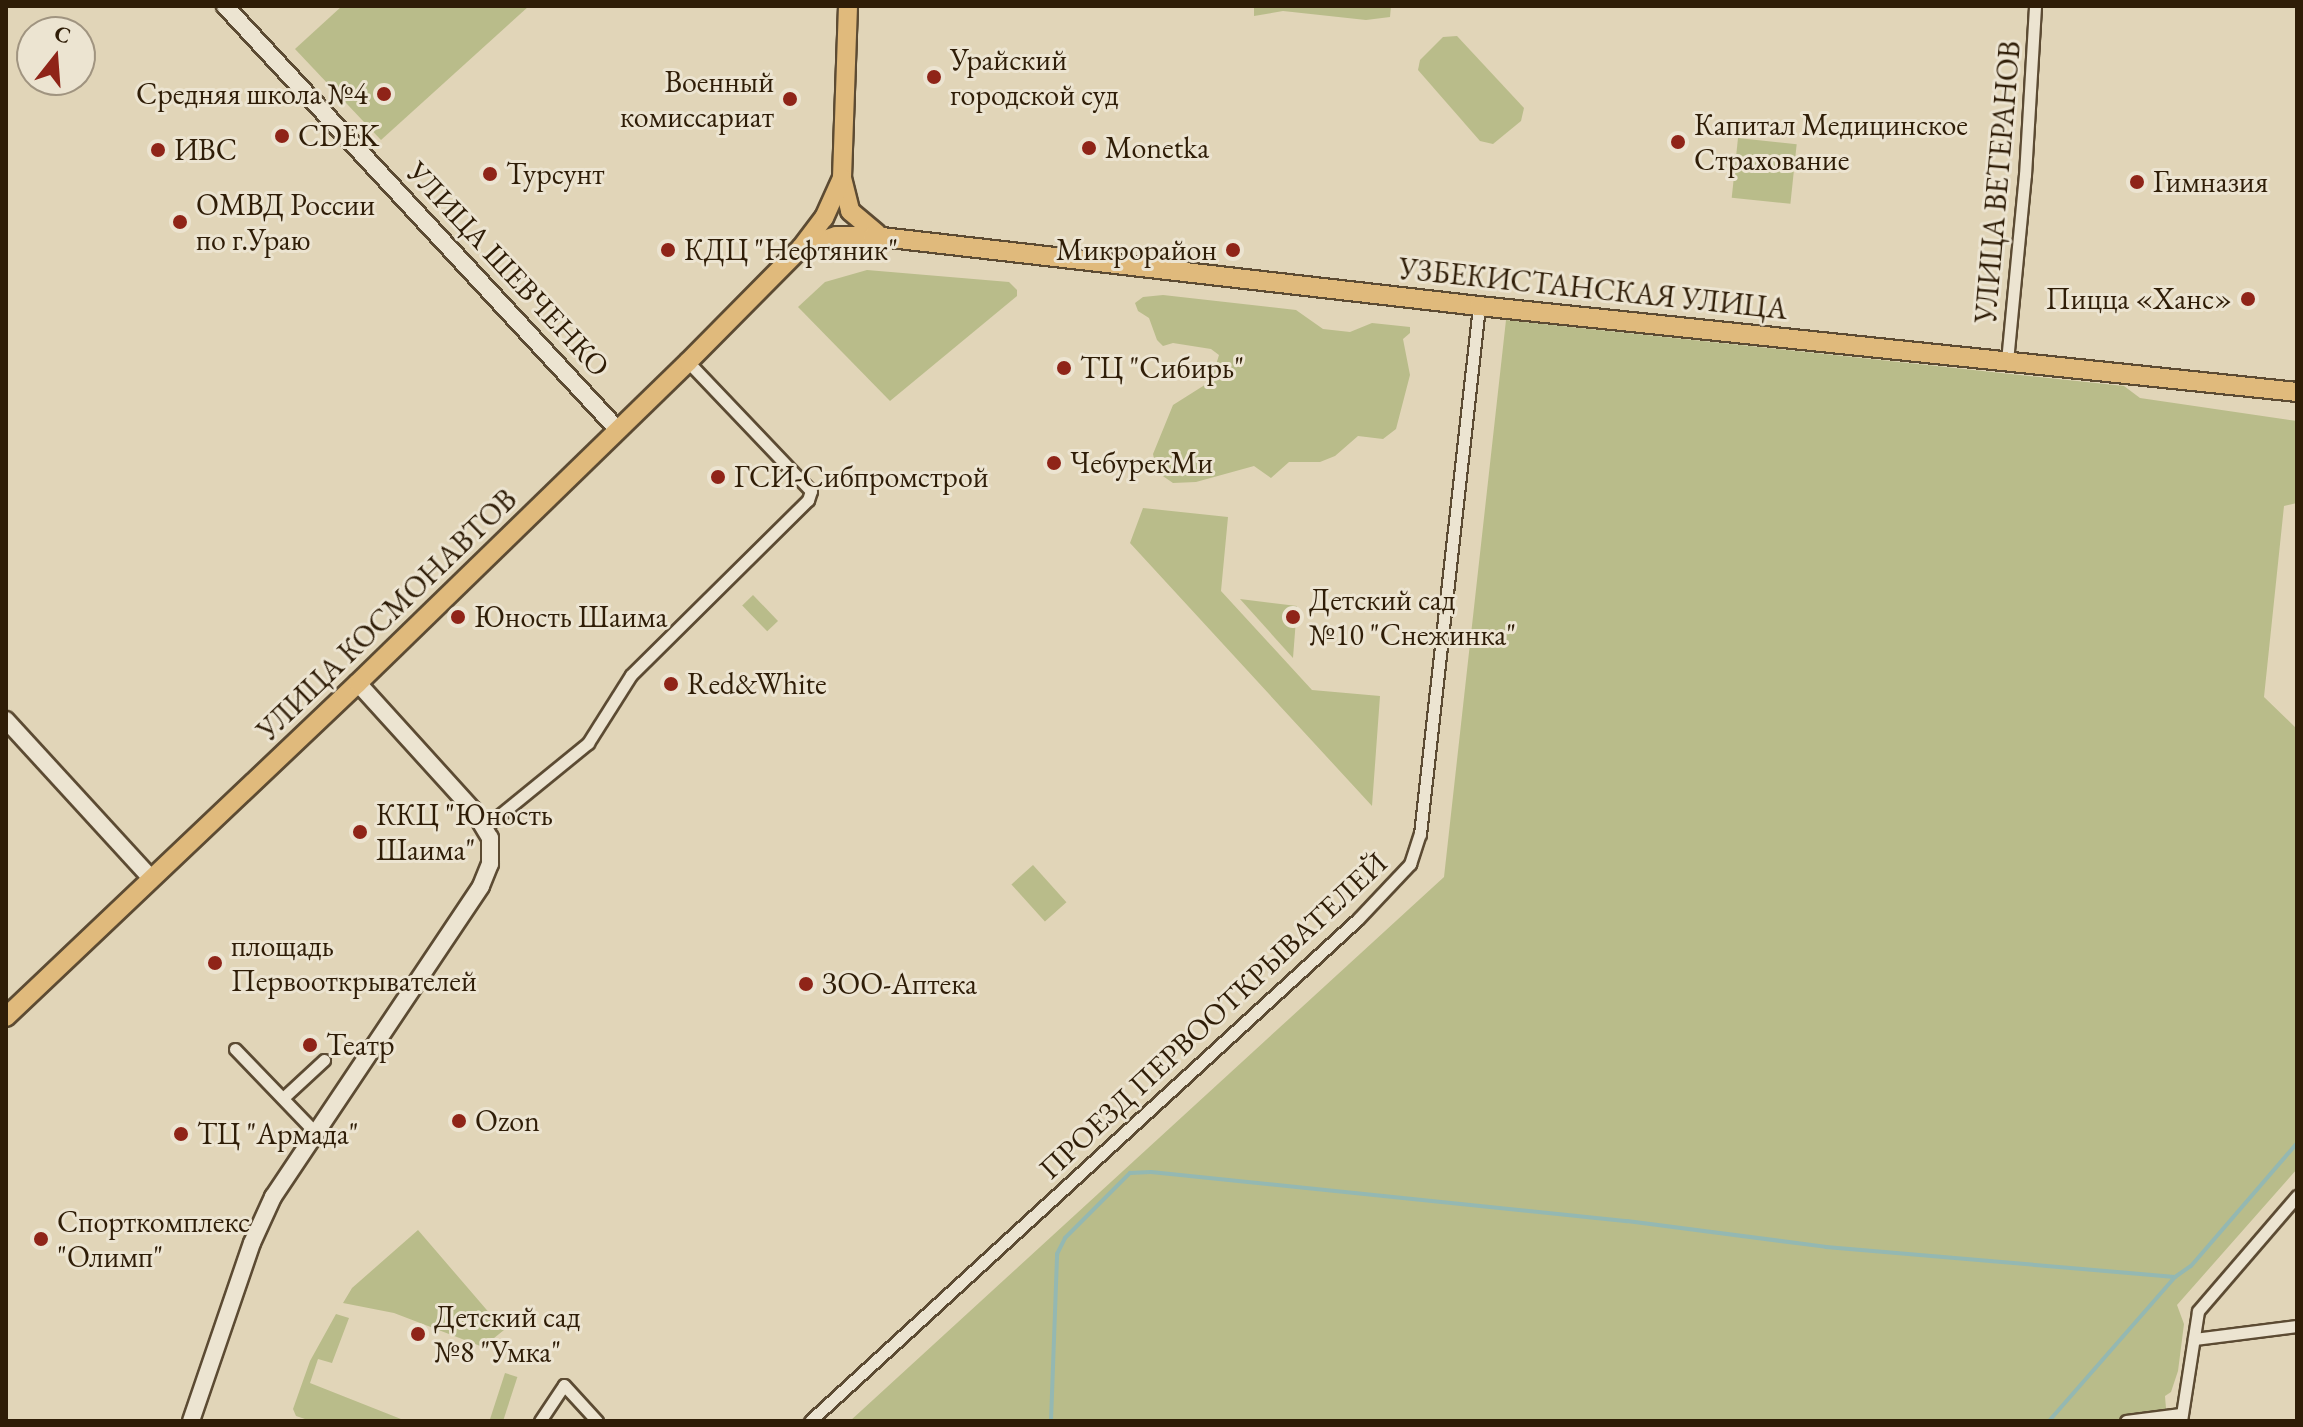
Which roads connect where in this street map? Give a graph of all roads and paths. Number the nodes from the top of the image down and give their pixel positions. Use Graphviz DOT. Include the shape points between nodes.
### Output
graph roads {
  1 [pos="225,6"];
  2 [pos="848,6"];
  3 [pos="2035,6"];
  4 [pos="842,178"];
  5 [pos="883,237"];
  6 [pos="801,248"];
  7 [pos="1479,306"];
  8 [pos="2007,361"];
  9 [pos="688,362"];
  10 [pos="2297,392"];
  11 [pos="618,430"];
  12 [pos="358,683"];
  13 [pos="6,720"];
  14 [pos="485,827"];
  15 [pos="151,878"];
  16 [pos="6,1017"];
  17 [pos="235,1049"];
  18 [pos="324,1060"];
  19 [pos="283,1098"];
  20 [pos="315,1132"];
  21 [pos="2297,1196"];
  22 [pos="2297,1326"];
  23 [pos="2194,1339"];
  24 [pos="2181,1417"];
  25 [pos="196,1420"];
  26 [pos="540,1421"];
  27 [pos="597,1421"];
  28 [pos="810,1421"];
  29 [pos="2126,1421"];
  1 -- 11 [label="main road, УЛИЦА ШЕВЧЕНКО"];
  2 -- 4 [label="main road"];
  3 -- 8 [label="street, УЛИЦА ВЕТЕРАНОВ"];
  4 -- 5 [label="main road" via="850,211"];
  4 -- 6 [label="main road, УЛИЦА КОСМОНАВТОВ" via="824,218"];
  5 -- 6 [label="main road, УЗБЕКИСТАНСКАЯ УЛИЦА" via="836,236"];
  5 -- 7 [label="main road, УЗБЕКИСТАНСКАЯ УЛИЦА"];
  6 -- 9 [label="main road, УЛИЦА КОСМОНАВТОВ"];
  7 -- 8 [label="main road, УЗБЕКИСТАНСКАЯ УЛИЦА"];
  7 -- 28 [label="street, ПРОЕЗД ПЕРВООТКРЫВАТЕЛЕЙ" via="1420,834 1410,864 1358,919"];
  8 -- 10 [label="main road, УЗБЕКИСТАНСКАЯ УЛИЦА"];
  9 -- 11 [label="main road, УЛИЦА КОСМОНАВТОВ"];
  9 -- 14 [label="street" via="811,491 808,500 631,675 588,743"];
  11 -- 12 [label="main road, УЛИЦА КОСМОНАВТОВ"];
  12 -- 14 [label="main road"];
  12 -- 15 [label="main road, УЛИЦА КОСМОНАВТОВ"];
  13 -- 15 [label="main road"];
  14 -- 20 [label="main road" via="491,856 481,886"];
  15 -- 16 [label="main road, УЛИЦА КОСМОНАВТОВ"];
  17 -- 19 [label="street"];
  18 -- 19 [label="street"];
  19 -- 20 [label="street"];
  20 -- 25 [label="main road" via="262,1220"];
  21 -- 23 [label="street" via="2202,1303"];
  22 -- 23 [label="street"];
  23 -- 24 [label="street"];
  24 -- 29 [label="street"];
  26 -- 27 [label="street" via="564,1385"];
}
